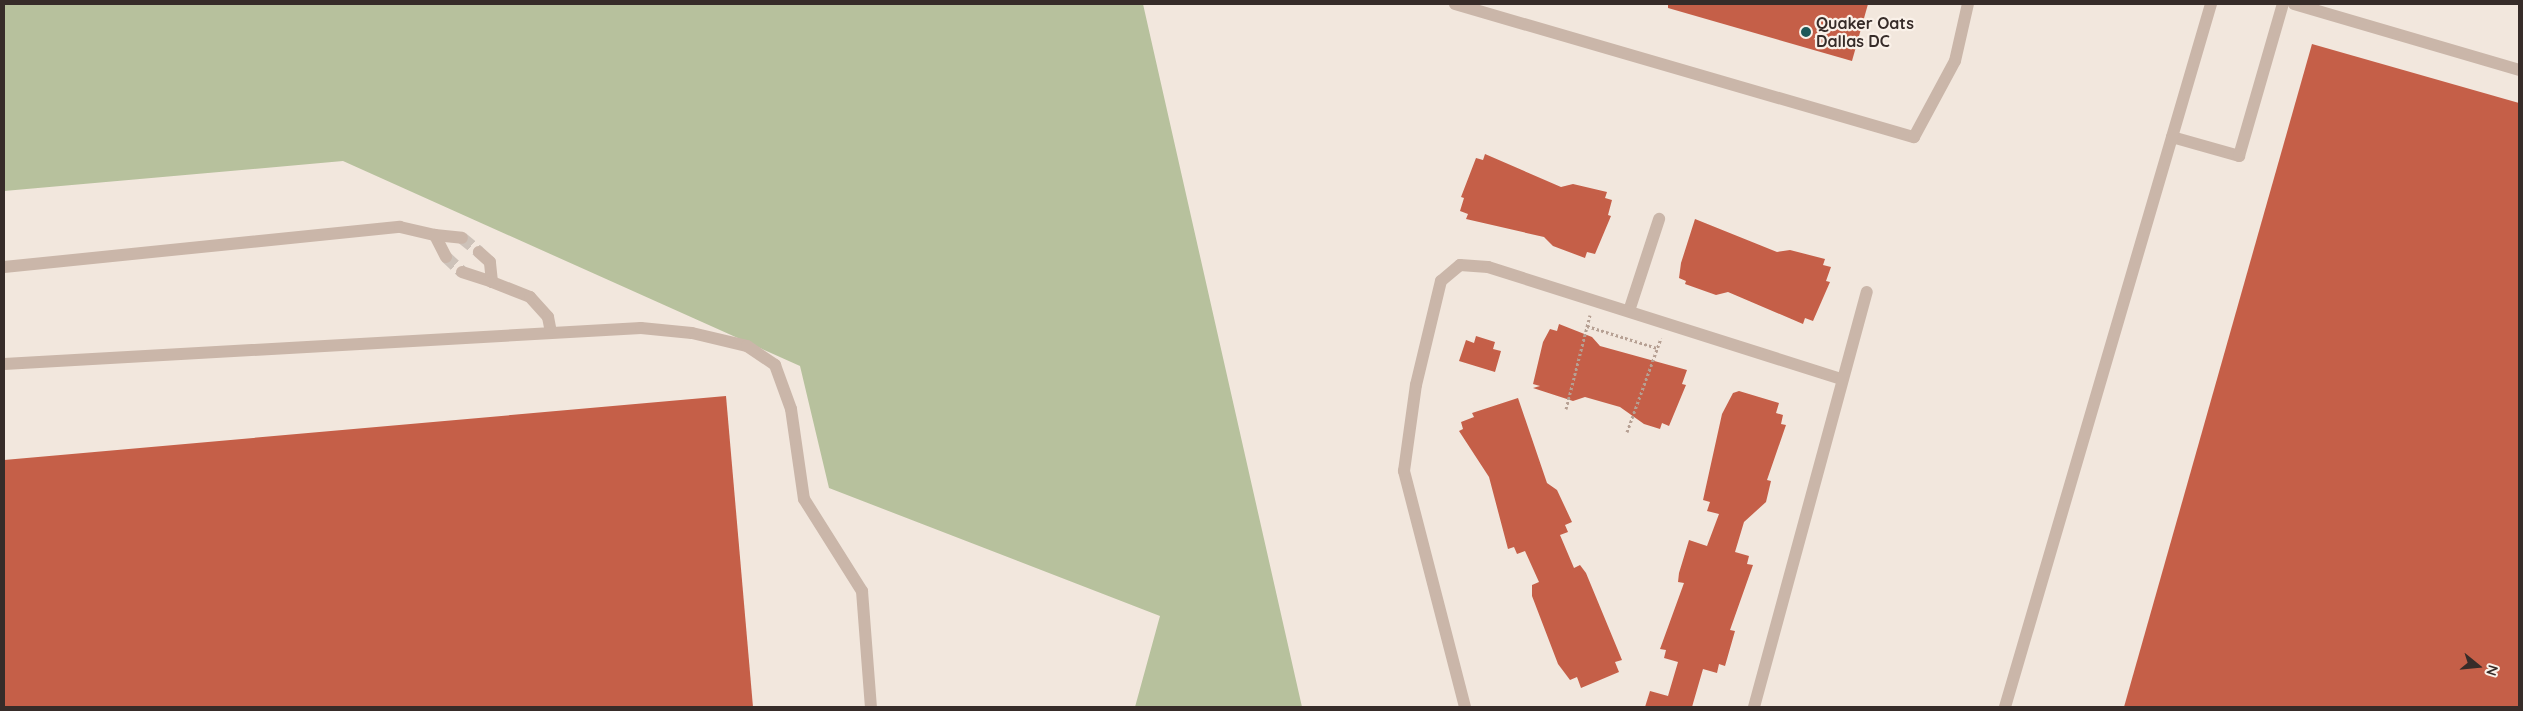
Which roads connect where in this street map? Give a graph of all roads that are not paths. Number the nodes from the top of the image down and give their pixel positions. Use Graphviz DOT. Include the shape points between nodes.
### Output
graph roads {
  1 [pos="1455,4"];
  2 [pos="1968,4"];
  3 [pos="2211,4"];
  4 [pos="2283,4"];
  5 [pos="2294,4"];
  6 [pos="2519,70"];
  7 [pos="2172,137"];
  8 [pos="1659,219"];
  9 [pos="435,235"];
  10 [pos="462,238"];
  11 [pos="479,252"];
  12 [pos="446,257"];
  13 [pos="4,267"];
  14 [pos="462,272"];
  15 [pos="492,282"];
  16 [pos="1867,292"];
  17 [pos="1629,312"];
  18 [pos="551,333"];
  19 [pos="4,364"];
  20 [pos="1841,378"];
  21 [pos="871,707"];
  22 [pos="1465,707"];
  23 [pos="1754,707"];
  24 [pos="2005,707"];
  1 -- 2 [label="lane" via="1914,137 1955,61"];
  3 -- 7 [label="lane"];
  4 -- 7 [label="lane" via="2239,156"];
  5 -- 6 [label="lane"];
  7 -- 24 [label="lane"];
  8 -- 17 [label="lane"];
  9 -- 10 [label="lane"];
  9 -- 12 [label="lane"];
  9 -- 13 [label="lane" via="400,227"];
  11 -- 15 [label="lane" via="490,262"];
  14 -- 15 [label="lane"];
  15 -- 18 [label="lane" via="530,297 548,317"];
  16 -- 20 [label="lane"];
  17 -- 20 [label="lane"];
  17 -- 22 [label="lane" via="1488,267 1460,265 1441,281 1416,385 1404,471"];
  18 -- 19 [label="lane"];
  18 -- 21 [label="lane" via="641,328 692,333 747,346 775,365 791,409 804,500 862,591"];
  20 -- 23 [label="lane"];
}
